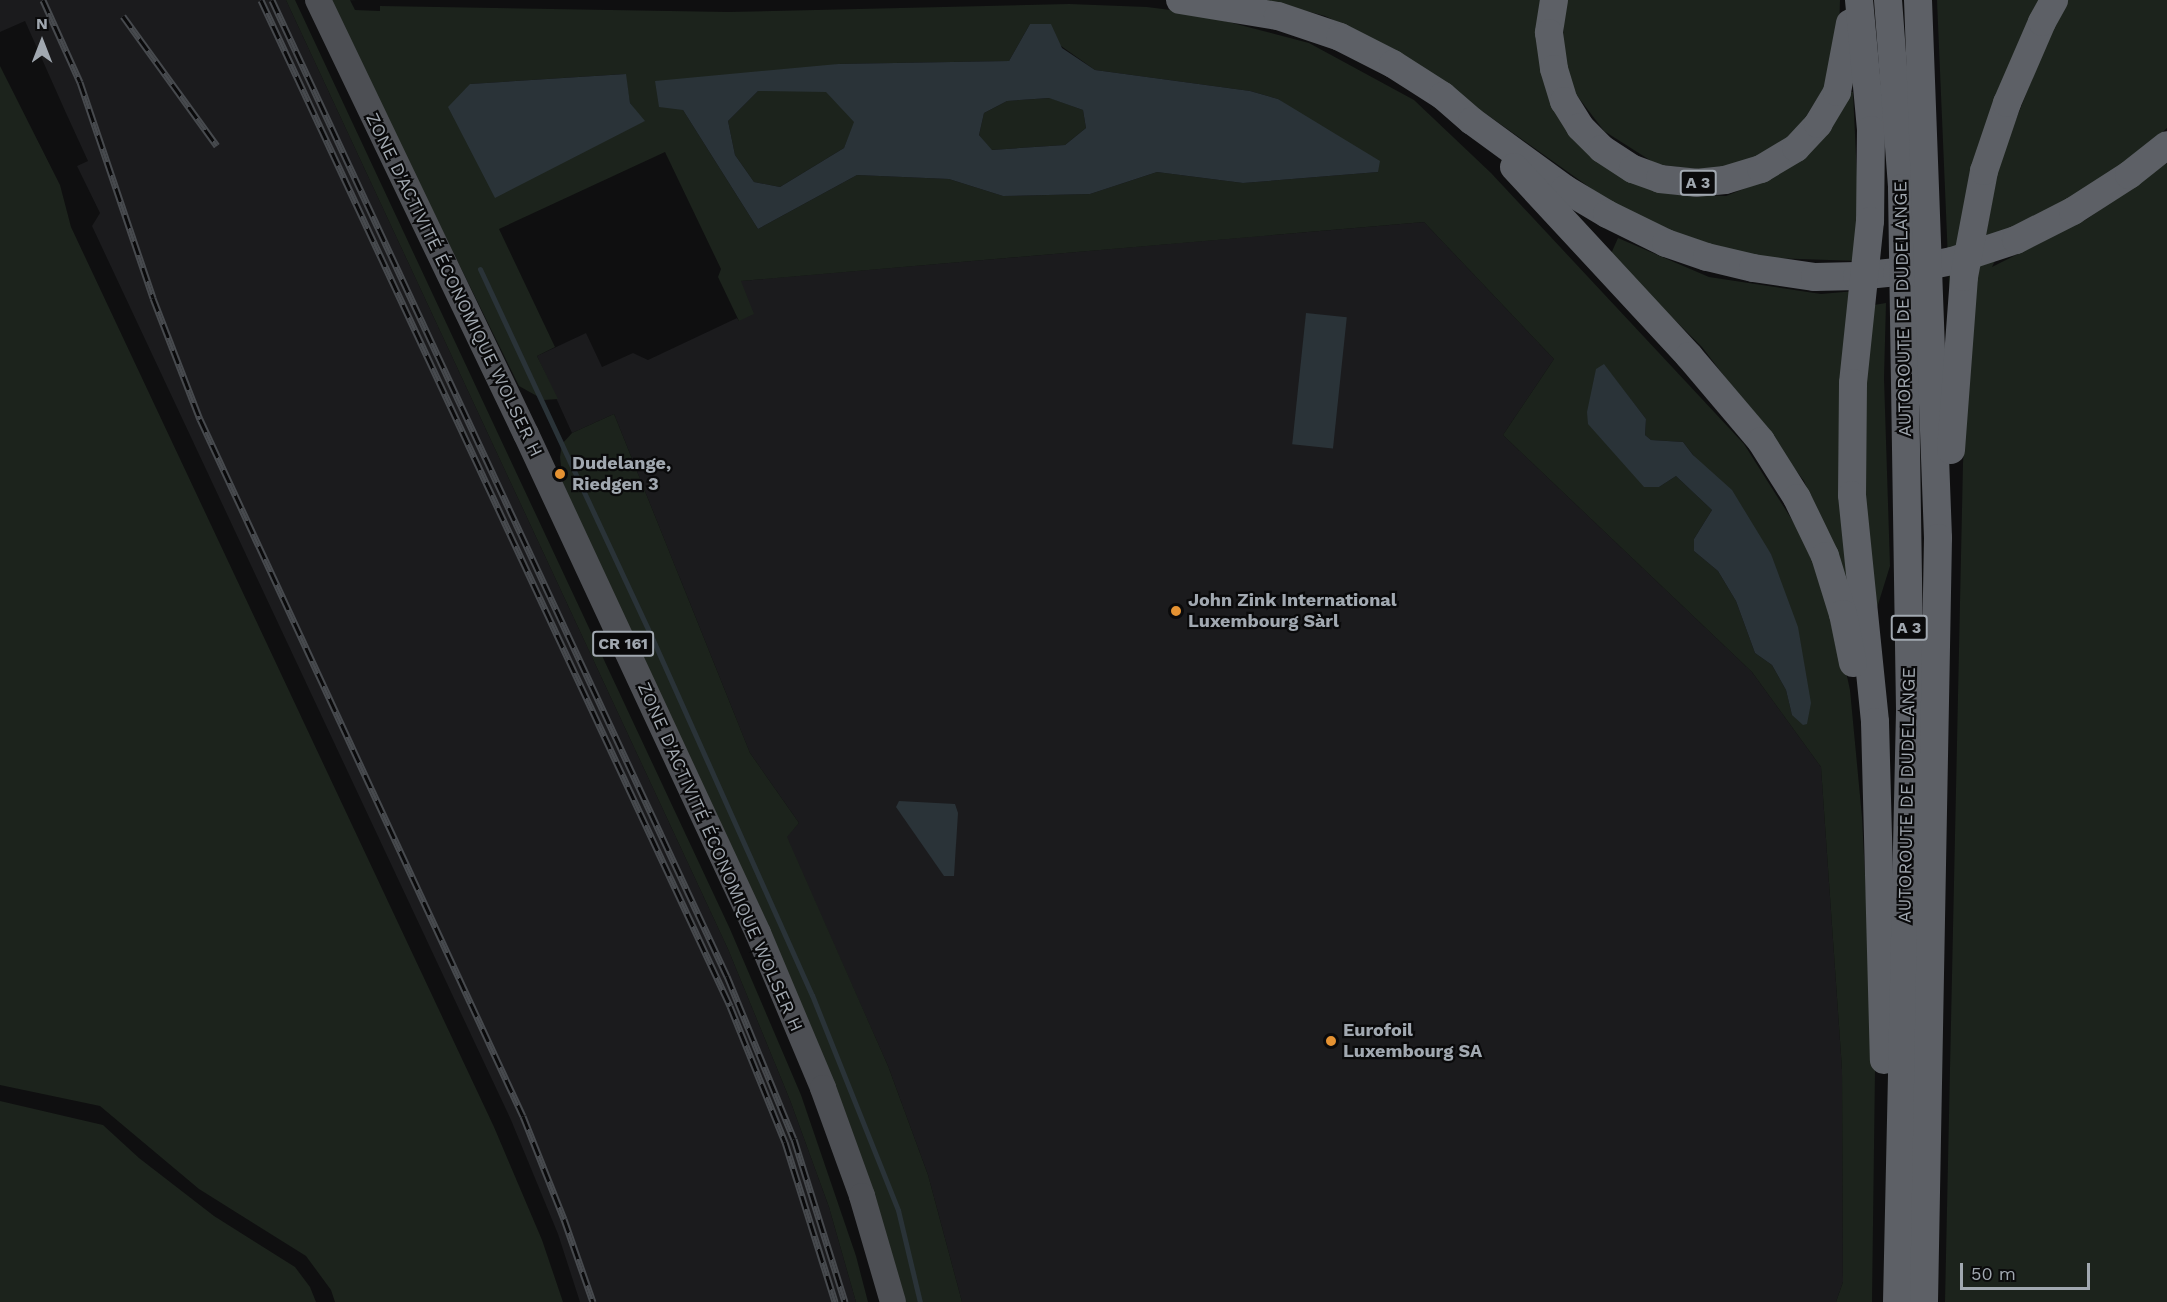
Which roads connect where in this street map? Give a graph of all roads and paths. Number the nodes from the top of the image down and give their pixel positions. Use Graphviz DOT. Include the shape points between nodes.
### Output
graph roads {
  1 [pos="318,0"];
  2 [pos="1180,0"];
  3 [pos="1554,0"];
  4 [pos="1852,0"];
  5 [pos="1859,0"];
  6 [pos="1888,0"];
  7 [pos="1918,0"];
  8 [pos="2054,0"];
  9 [pos="1472,121"];
  10 [pos="2167,145"];
  11 [pos="1938,538"];
  12 [pos="1876,810"];
  13 [pos="1897,1257"];
  14 [pos="893,1302"];
  15 [pos="1897,1302"];
  16 [pos="1924,1302"];
  1 -- 14 [label="main road, ZONE D'ACTIVITÉ ÉCONOMIQUE WOLSER H / CR 161" via="526,434 758,933 823,1088 862,1196"];
  2 -- 9 [label="highway, A 3" via="1278,16 1341,37 1443,96"];
  3 -- 4 [label="highway, A 3" via="1549,33 1554,69 1564,101 1580,127 1602,149 1633,169 1660,179 1696,183 1725,180 1761,169 1796,148 1818,124 1837,92"];
  5 -- 12 [label="highway, A 3" via="1871,130 1870,221 1854,383 1852,483 1875,722"];
  6 -- 13 [label="highway, AUTOROUTE DE DUDELANGE / A 3" via="1902,188 1910,711"];
  7 -- 11 [label="highway, AUTOROUTE DE DUDELANGE / A 3"];
  8 -- 11 [label="highway, A 3" via="2007,103 1984,171 1964,277 1950,460"];
  9 -- 10 [label="highway, A 3" via="1565,189 1666,243 1753,268 1815,277 1897,272 1953,261 2016,240 2130,176"];
  9 -- 12 [label="highway, A 3" via="1689,356 1761,441 1797,498 1824,556 1842,614 1859,689"];
  11 -- 16 [label="highway, AUTOROUTE DE DUDELANGE / A 3"];
  12 -- 13 [label="highway, A 3" via="1884,1069"];
  13 -- 15 [label="highway, AUTOROUTE DE DUDELANGE / A 3"];
}
